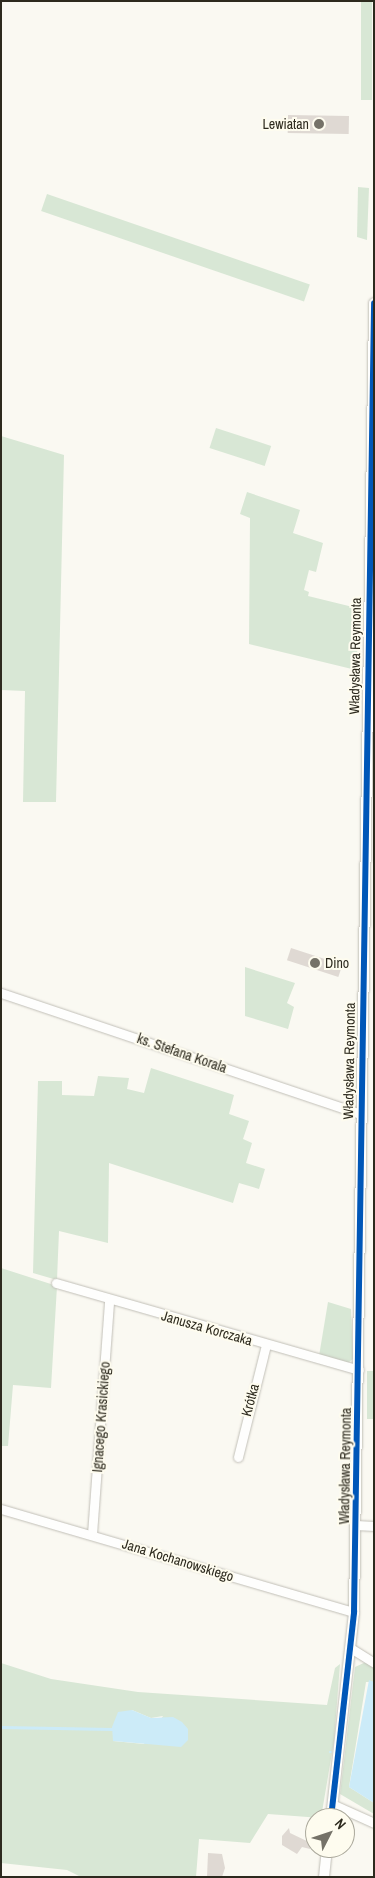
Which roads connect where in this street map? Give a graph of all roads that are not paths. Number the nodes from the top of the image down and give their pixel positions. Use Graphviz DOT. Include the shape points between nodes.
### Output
graph roads {
  1 [pos="374,303"];
  2 [pos="1,993"];
  3 [pos="361,1114"];
  4 [pos="56,1283"];
  5 [pos="109,1300"];
  6 [pos="266,1345"];
  7 [pos="359,1370"];
  8 [pos="238,1457"];
  9 [pos="1,1509"];
  10 [pos="356,1525"];
  11 [pos="374,1526"];
  12 [pos="92,1534"];
  13 [pos="354,1612"];
  14 [pos="352,1649"];
  15 [pos="374,1663"];
  16 [pos="332,1804"];
  17 [pos="332,1808"];
  18 [pos="374,1823"];
  19 [pos="326,1858"];
  20 [pos="324,1877"];
  1 -- 3 [label="street, Władysława Reymonta"];
  2 -- 3 [label="street, ks. Stefana Korala"];
  3 -- 7 [label="street, Władysława Reymonta"];
  4 -- 5 [label="street, Janusza Korczaka"];
  5 -- 6 [label="street, Janusza Korczaka"];
  5 -- 12 [label="street, Ignacego Krasickiego"];
  6 -- 7 [label="street, Janusza Korczaka"];
  6 -- 8 [label="street, Krótka"];
  7 -- 10 [label="street, Władysława Reymonta"];
  9 -- 12 [label="street, Jana Kochanowskiego"];
  10 -- 11 [label="street"];
  10 -- 13 [label="street, Władysława Reymonta"];
  12 -- 13 [label="street, Jana Kochanowskiego"];
  13 -- 14 [label="street, Władysława Reymonta"];
  14 -- 15 [label="street"];
  14 -- 16 [label="street, Władysława Reymonta"];
  16 -- 17 [label="street, Władysława Reymonta"];
  16 -- 18 [label="street"];
  19 -- 20 [label="street"];
}
